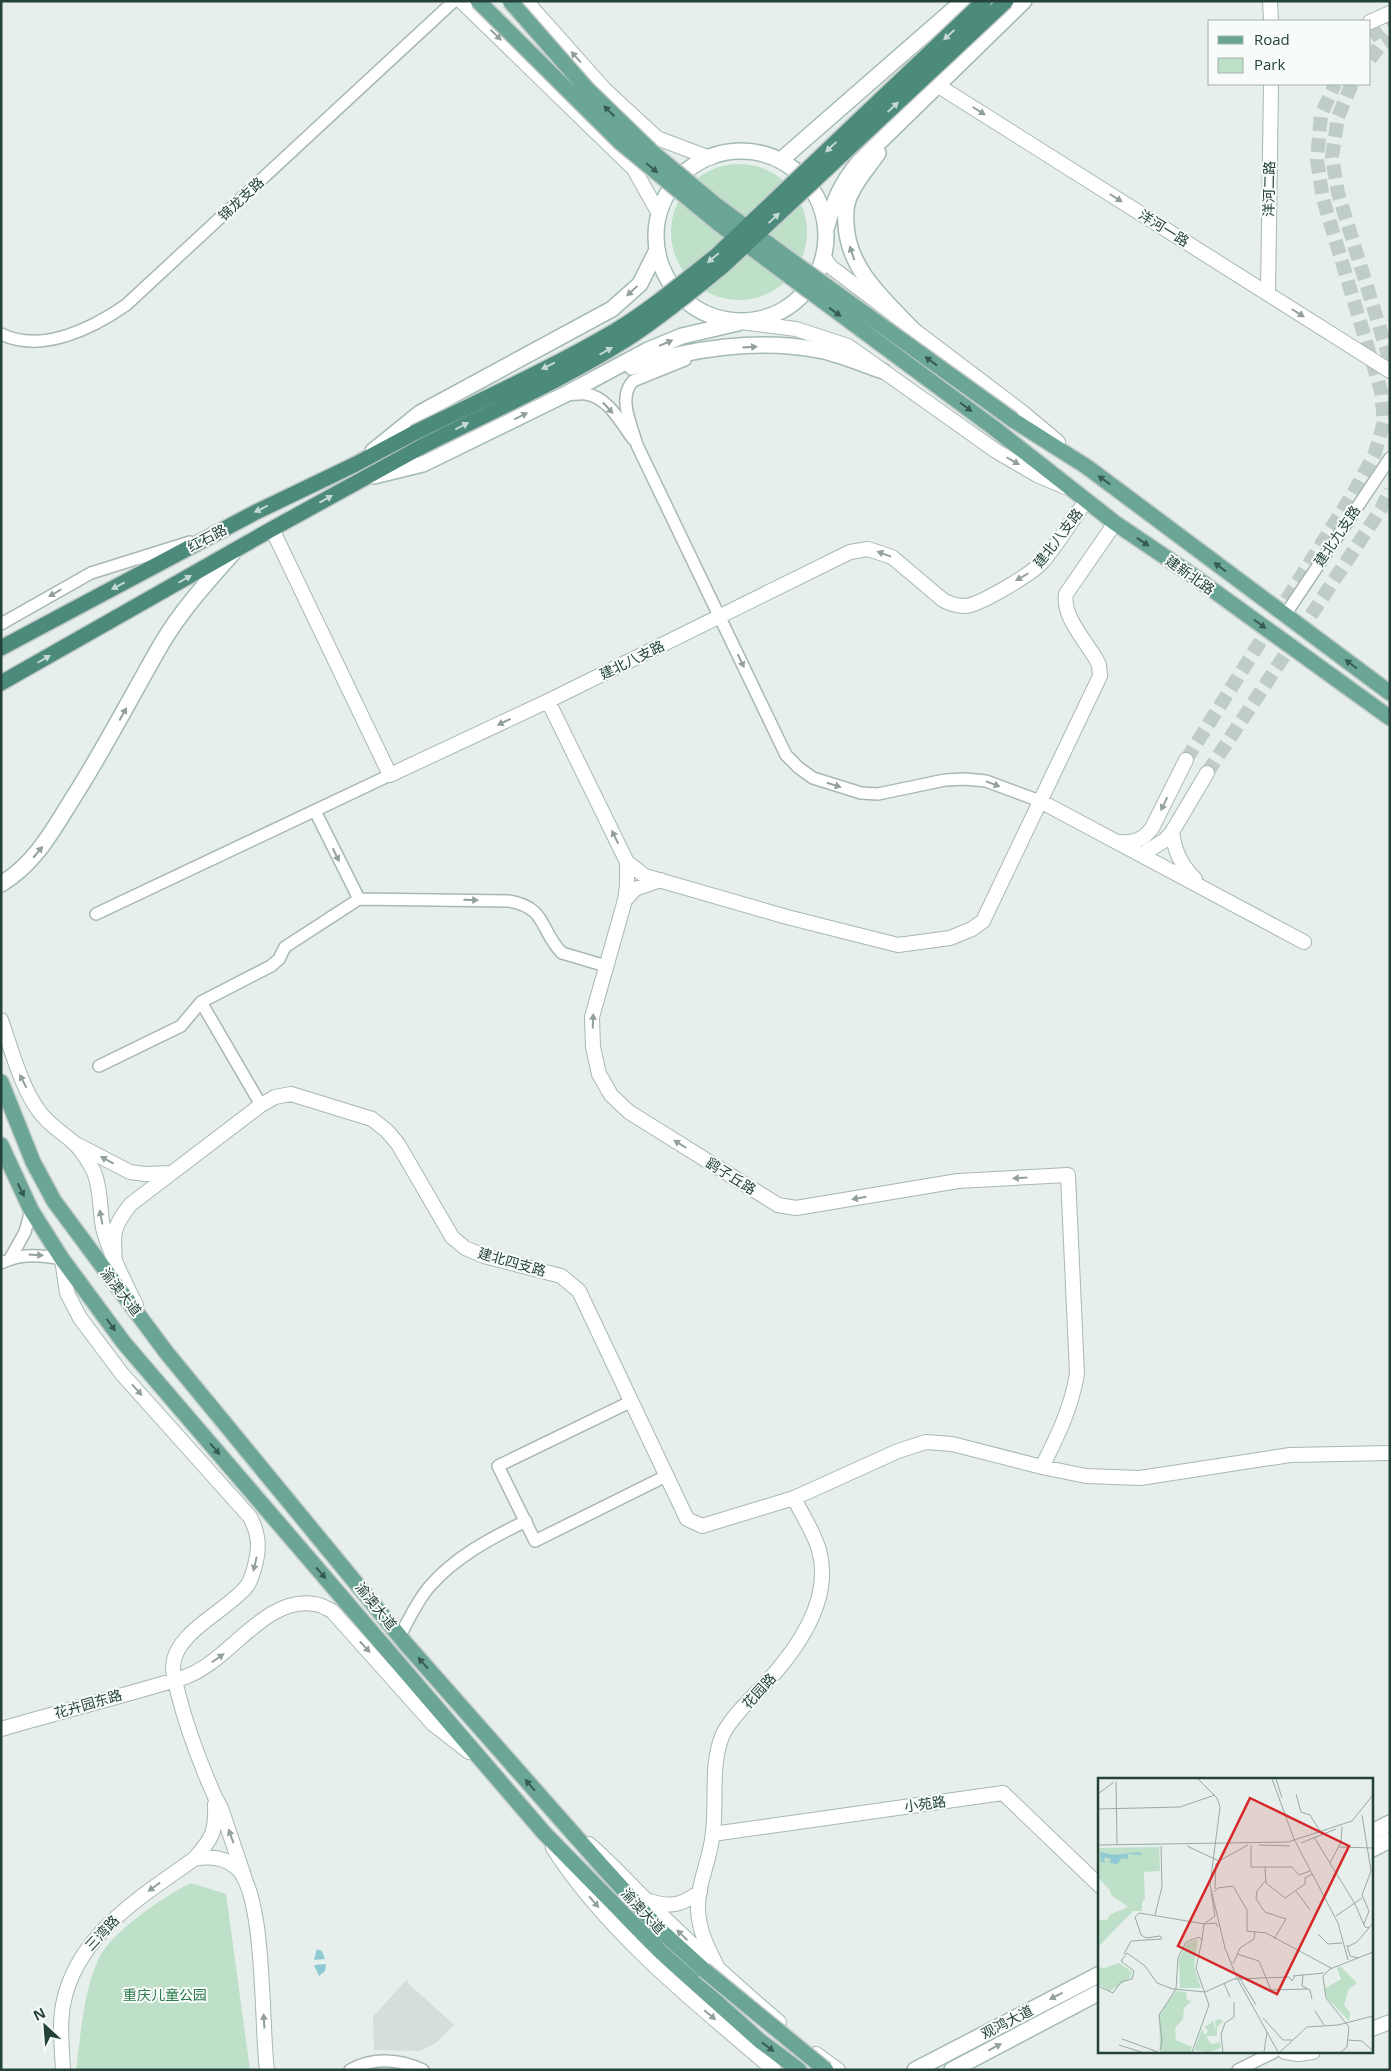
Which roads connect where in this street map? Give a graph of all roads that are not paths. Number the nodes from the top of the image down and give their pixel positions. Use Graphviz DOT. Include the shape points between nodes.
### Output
graph roads {
  1 [pos="454,1"];
  2 [pos="461,1"];
  3 [pos="478,1"];
  4 [pos="510,1"];
  5 [pos="526,1"];
  6 [pos="962,1"];
  7 [pos="984,1"];
  8 [pos="1006,1"];
  9 [pos="1024,1"];
  10 [pos="1270,1"];
  11 [pos="1390,12"];
  12 [pos="1271,20"];
  13 [pos="1371,22"];
  14 [pos="937,85"];
  15 [pos="1271,85"];
  16 [pos="903,119"];
  17 [pos="710,158"];
  18 [pos="781,160"];
  19 [pos="658,212"];
  20 [pos="827,228"];
  21 [pos="657,250"];
  22 [pos="824,258"];
  23 [pos="1268,294"];
  24 [pos="741,322"];
  25 [pos="914,332"];
  26 [pos="1,334"];
  27 [pos="723,348"];
  28 [pos="1390,371"];
  29 [pos="883,372"];
  30 [pos="600,377"];
  31 [pos="564,395"];
  32 [pos="637,445"];
  33 [pos="1390,458"];
  34 [pos="362,460"];
  35 [pos="1087,467"];
  36 [pos="362,478"];
  37 [pos="1081,496"];
  38 [pos="1115,523"];
  39 [pos="272,529"];
  40 [pos="215,534"];
  41 [pos="234,550"];
  42 [pos="1285,615"];
  43 [pos="720,617"];
  44 [pos="1,624"];
  45 [pos="1,648"];
  46 [pos="1,683"];
  47 [pos="1390,693"];
  48 [pos="548,701"];
  49 [pos="1390,718"];
  50 [pos="1186,760"];
  51 [pos="1207,773"];
  52 [pos="390,775"];
  53 [pos="1040,801"];
  54 [pos="315,811"];
  55 [pos="1172,832"];
  56 [pos="1116,842"];
  57 [pos="1141,855"];
  58 [pos="628,862"];
  59 [pos="660,880"];
  60 [pos="1,884"];
  61 [pos="1204,889"];
  62 [pos="358,900"];
  63 [pos="625,900"];
  64 [pos="96,914"];
  65 [pos="1304,942"];
  66 [pos="606,966"];
  67 [pos="201,1002"];
  68 [pos="1,1020"];
  69 [pos="99,1066"];
  70 [pos="1,1082"];
  71 [pos="260,1106"];
  72 [pos="73,1142"];
  73 [pos="1,1146"];
  74 [pos="170,1173"];
  75 [pos="31,1210"];
  76 [pos="62,1259"];
  77 [pos="5,1261"];
  78 [pos="115,1263"];
  79 [pos="147,1326"];
  80 [pos="630,1402"];
  81 [pos="1390,1453"];
  82 [pos="1042,1467"];
  83 [pos="666,1476"];
  84 [pos="794,1498"];
  85 [pos="526,1521"];
  86 [pos="400,1636"];
  87 [pos="175,1679"];
  88 [pos="1,1728"];
  89 [pos="484,1763"];
  90 [pos="215,1797"];
  91 [pos="562,1822"];
  92 [pos="1390,1823"];
  93 [pos="1374,1831"];
  94 [pos="545,1834"];
  95 [pos="713,1834"];
  96 [pos="1390,1840"];
  97 [pos="1374,1848"];
  98 [pos="194,1858"];
  99 [pos="244,1876"];
  100 [pos="1098,1884"];
  101 [pos="700,1892"];
  102 [pos="645,1899"];
  103 [pos="705,1974"];
  104 [pos="1098,1975"];
  105 [pos="1098,1993"];
  106 [pos="1390,2022"];
  107 [pos="1374,2028"];
  108 [pos="809,2048"];
  109 [pos="1270,2054"];
  110 [pos="64,2070"];
  111 [pos="267,2070"];
  112 [pos="350,2070"];
  113 [pos="423,2070"];
  114 [pos="774,2070"];
  115 [pos="799,2070"];
  116 [pos="811,2070"];
  117 [pos="826,2070"];
  118 [pos="838,2070"];
  119 [pos="915,2070"];
  120 [pos="952,2070"];
  121 [pos="1238,2070"];
  1 -- 26 [label="street, 锦龙支路" via="126,305 79,332 53,339 30,341"];
  2 -- 19 [label="street, one-way" via="634,169"];
  3 -- 37 [label="main road, 建新北路, one-way, bridge" via="620,142 719,224"];
  35 -- 4 [label="main road, 建新北路, one-way, bridge" via="1013,420 716,204 652,152 587,89"];
  17 -- 5 [label="street, one-way" via="657,138 605,90"];
  6 -- 18 [label="main road"];
  7 -- 34 [label="highway, 红石路, one-way, bridge" via="716,256 669,292 616,330 569,356"];
  36 -- 8 [label="highway, 红石路, one-way, bridge" via="578,367 627,339 679,302 723,266"];
  9 -- 14 [label="main road"];
  10 -- 12 [label="street"];
  11 -- 13 [label="street"];
  14 -- 16 [label="main road"];
  14 -- 23 [label="street, 洋河一路, one-way"];
  15 -- 23 [label="street, 洋河二路"];
  16 -- 20 [label="main road" via="844,180 834,200"];
  25 -- 16 [label="main road, one-way" via="866,278 853,258 845,220 851,191"];
  17 -- 18 [label="main road" via="724,152 754,152"];
  17 -- 19 [label="main road" via="693,166 670,188"];
  18 -- 20 [label="main road" via="814,191"];
  19 -- 21 [label="main road"];
  20 -- 22 [label="main road"];
  21 -- 24 [label="main road" via="661,268 677,294 700,312"];
  21 -- 34 [label="main road, one-way" via="640,284 612,309 420,413"];
  22 -- 24 [label="main road" via="812,284 792,305 765,318"];
  22 -- 25 [label="street"];
  23 -- 28 [label="street, 洋河一路, one-way"];
  24 -- 29 [label="street" via="796,329 848,346"];
  30 -- 24 [label="main road, one-way" via="648,350 682,336"];
  25 -- 35 [label="street" via="1021,411"];
  27 -- 29 [label="main road, one-way" via="768,345 818,350"];
  27 -- 30 [label="main road" via="690,351"];
  27 -- 32 [label="street" via="670,364 641,377 628,387 626,404"];
  29 -- 37 [label="street, one-way" via="996,451"];
  30 -- 31 [label="main road"];
  31 -- 32 [label="street, one-way" via="596,397"];
  36 -- 31 [label="main road, one-way" via="423,464"];
  32 -- 43 [label="street"];
  33 -- 42 [label="street, 建北九支路"];
  34 -- 40 [label="highway, 红石路, one-way"];
  42 -- 35 [label="main road, 建新北路, one-way"];
  39 -- 36 [label="highway, 红石路, one-way"];
  37 -- 38 [label="main road, 建新北路"];
  37 -- 43 [label="street, 建北八支路, one-way" via="1043,562 976,604 953,605 943,600 892,557 868,549 850,552"];
  38 -- 49 [label="main road, 建新北路, one-way"];
  38 -- 53 [label="street" via="1066,594 1064,603 1096,658 1100,676"];
  39 -- 41 [label="highway, 红石路"];
  39 -- 52 [label="street"];
  40 -- 44 [label="street, one-way" via="91,573"];
  40 -- 45 [label="highway, 红石路, one-way"];
  46 -- 41 [label="highway, 红石路, one-way"];
  60 -- 41 [label="main road, 红石路, one-way" via="26,866 40,850 94,765 163,642 185,609"];
  47 -- 42 [label="main road, 建新北路, one-way"];
  43 -- 48 [label="street, 建北八支路"];
  43 -- 53 [label="street, one-way" via="786,755 813,778 861,793 878,794 946,780 986,781"];
  48 -- 52 [label="street, 建北八支路, one-way"];
  58 -- 48 [label="street, one-way"];
  50 -- 56 [label="street, one-way" via="1152,828 1138,840"];
  51 -- 55 [label="street"];
  52 -- 54 [label="street"];
  53 -- 56 [label="street"];
  53 -- 59 [label="street" via="983,921 950,938 898,945"];
  54 -- 62 [label="street, one-way"];
  54 -- 64 [label="street"];
  55 -- 57 [label="street"];
  55 -- 61 [label="street" via="1181,864"];
  56 -- 57 [label="street"];
  57 -- 61 [label="street"];
  58 -- 59 [label="street" via="645,876"];
  58 -- 63 [label="street, 鹞子丘路"];
  59 -- 63 [label="street" via="635,889"];
  61 -- 65 [label="street"];
  62 -- 66 [label="street, one-way" via="522,903 539,914 556,948 562,953"];
  62 -- 67 [label="street" via="285,947 271,966"];
  63 -- 66 [label="street, 鹞子丘路"];
  82 -- 66 [label="street, 鹞子丘路, one-way" via="1066,1418 1077,1374 1068,1175 958,1181 796,1208 778,1205 629,1112 611,1095 599,1074 593,1047 592,1017"];
  67 -- 69 [label="street" via="181,1026"];
  67 -- 71 [label="street"];
  72 -- 68 [label="street, one-way" via="55,1130 38,1110 18,1071"];
  70 -- 79 [label="main road, 渝澳大道" via="54,1201"];
  71 -- 74 [label="street, 建北四支路"];
  71 -- 80 [label="street, 建北四支路" via="274,1097 291,1094 372,1119 398,1144 452,1236 465,1248 562,1276 579,1291"];
  74 -- 72 [label="street, one-way" via="130,1172"];
  78 -- 72 [label="street, one-way" via="99,1212 95,1174"];
  73 -- 75 [label="main road, 渝澳大道, one-way"];
  74 -- 78 [label="street, 建北四支路" via="131,1204 119,1219 113,1236"];
  75 -- 76 [label="main road, 渝澳大道"];
  75 -- 77 [label="street" via="25,1232"];
  77 -- 76 [label="street, one-way" via="33,1254"];
  76 -- 87 [label="street, one-way" via="67,1293 80,1318 122,1374 250,1517 257,1530 257,1559 248,1585 189,1635 175,1656"];
  76 -- 89 [label="main road, 渝澳大道, one-way" via="124,1343"];
  78 -- 79 [label="street"];
  79 -- 86 [label="main road, 渝澳大道"];
  80 -- 83 [label="street, 建北四支路"];
  80 -- 85 [label="street" via="498,1466"];
  81 -- 82 [label="street, 建北四支路" via="1290,1455 1140,1478 1086,1476"];
  82 -- 84 [label="street, 建北四支路" via="952,1444 926,1442 898,1451"];
  83 -- 84 [label="street, 建北四支路" via="687,1520 702,1526"];
  83 -- 85 [label="street" via="535,1541"];
  84 -- 95 [label="street, 花园路" via="818,1550 822,1576 816,1604 786,1661 739,1712 724,1734 717,1758"];
  85 -- 86 [label="street" via="483,1542 442,1574 420,1600"];
  91 -- 86 [label="main road, 渝澳大道, one-way"];
  87 -- 88 [label="street, 花卉园东路"];
  87 -- 89 [label="street, 花卉园东路, one-way" via="210,1664 268,1616 300,1603 316,1604 332,1611 433,1724"];
  87 -- 90 [label="street" via="186,1725"];
  89 -- 94 [label="main road, 渝澳大道"];
  90 -- 98 [label="street, 三湾路" via="212,1838"];
  99 -- 90 [label="street, one-way"];
  91 -- 102 [label="street" via="606,1858"];
  91 -- 103 [label="main road, 渝澳大道" via="659,1929"];
  92 -- 93 [label="main road"];
  94 -- 103 [label="main road, 渝澳大道" via="585,1876"];
  94 -- 114 [label="street, one-way" via="572,1876 610,1920 682,1991"];
  95 -- 100 [label="street, 小苑路" via="1002,1793"];
  95 -- 101 [label="street, 花园路"];
  96 -- 97 [label="main road"];
  98 -- 99 [label="street" via="216,1857 230,1863"];
  98 -- 110 [label="street, 三湾路, one-way" via="106,1926 86,1949 63,2004"];
  111 -- 99 [label="street, one-way" via="260,1943"];
  101 -- 102 [label="street" via="675,1905 665,1906"];
  101 -- 103 [label="street, 花园路" via="698,1908 705,1942"];
  103 -- 102 [label="street, one-way"];
  103 -- 108 [label="street"];
  103 -- 115 [label="main road, 渝澳大道, one-way" via="760,2041"];
  103 -- 117 [label="main road, 渝澳大道, bridge"];
  104 -- 119 [label="main road, 观鸿大道, one-way"];
  120 -- 105 [label="main road, 观鸿大道, one-way"];
  106 -- 107 [label="street"];
  108 -- 116 [label="street" via="813,2058"];
  108 -- 118 [label="street"];
  109 -- 121 [label="street"];
  112 -- 113 [label="street" via="381,2061"];
}
